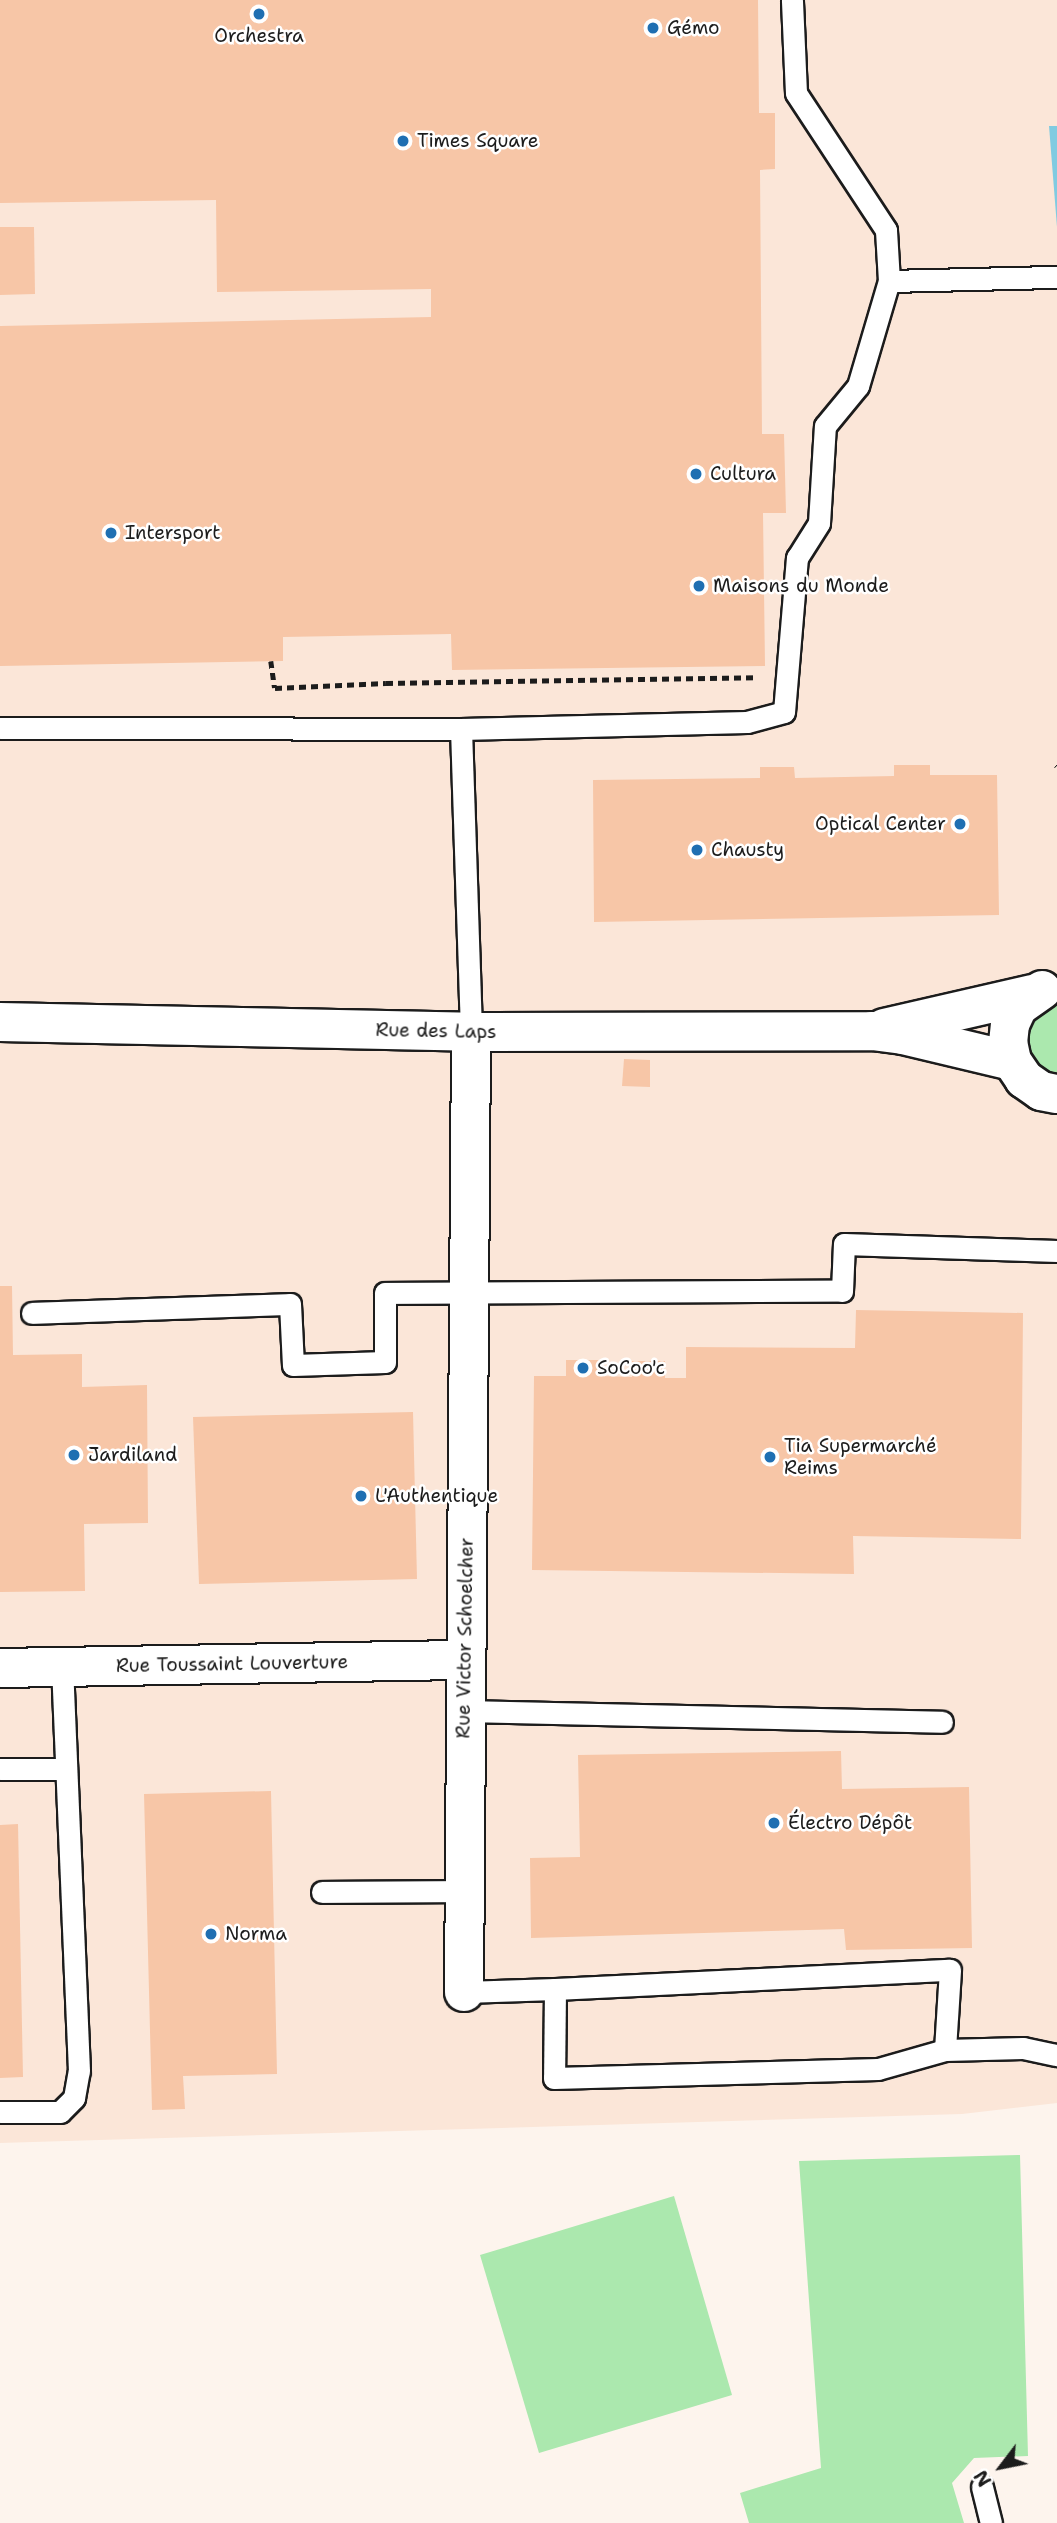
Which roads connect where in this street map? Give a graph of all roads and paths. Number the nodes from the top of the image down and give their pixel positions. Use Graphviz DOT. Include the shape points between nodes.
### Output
graph roads {
  1 [pos="792,0"];
  2 [pos="1057,277"];
  3 [pos="889,281"];
  4 [pos="271,661"];
  5 [pos="787,676"];
  6 [pos="0,728"];
  7 [pos="461,729"];
  8 [pos="1048,987"];
  9 [pos="0,1022"];
  10 [pos="872,1031"];
  11 [pos="471,1032"];
  12 [pos="1012,1061"];
  13 [pos="1052,1098"];
  14 [pos="1057,1251"];
  15 [pos="468,1291"];
  16 [pos="32,1312"];
  17 [pos="465,1660"];
  18 [pos="62,1667"];
  19 [pos="0,1668"];
  20 [pos="464,1711"];
  21 [pos="942,1722"];
  22 [pos="0,1769"];
  23 [pos="65,1769"];
  24 [pos="463,1891"];
  25 [pos="322,1892"];
  26 [pos="555,1989"];
  27 [pos="464,1992"];
  28 [pos="945,2050"];
  29 [pos="1057,2055"];
  30 [pos="0,2112"];
  31 [pos="982,2487"];
  32 [pos="991,2523"];
  1 -- 3 [label="lane" via="796,93 886,230"];
  2 -- 3 [label="lane"];
  3 -- 5 [label="lane" via="858,386 825,426 819,523 797,558"];
  4 -- 5 [label="path" via="275,688"];
  5 -- 7 [label="lane" via="784,712 747,722"];
  6 -- 7 [label="lane"];
  7 -- 11 [label="lane"];
  8 -- 10 [label="street, Rue des Laps" via="987,1006"];
  8 -- 12 [label="street" via="1018,1007 1007,1042"];
  9 -- 11 [label="street, Rue des Laps"];
  10 -- 11 [label="street, Rue des Laps"];
  10 -- 12 [label="street, Rue des Laps"];
  11 -- 15 [label="street, Rue Victor Schoelcher"];
  12 -- 13 [label="street" via="1024,1079"];
  14 -- 15 [label="lane" via="844,1244 842,1291"];
  15 -- 16 [label="lane" via="384,1293 385,1362 293,1365 290,1304"];
  15 -- 17 [label="street, Rue Victor Schoelcher"];
  17 -- 18 [label="street, Rue Toussaint Louverture"];
  17 -- 20 [label="street, Rue Victor Schoelcher"];
  18 -- 19 [label="street, Rue Toussaint Louverture"];
  18 -- 23 [label="lane"];
  20 -- 21 [label="lane"];
  20 -- 24 [label="street, Rue Victor Schoelcher"];
  22 -- 23 [label="lane"];
  23 -- 30 [label="lane" via="79,2071 74,2098 60,2112"];
  24 -- 25 [label="lane"];
  24 -- 27 [label="street, Rue Victor Schoelcher"];
  26 -- 27 [label="lane"];
  26 -- 28 [label="lane" via="950,1970"];
  26 -- 28 [label="lane" via="554,2078 878,2070"];
  28 -- 29 [label="lane" via="1023,2048"];
  31 -- 32 [label="lane"];
}
